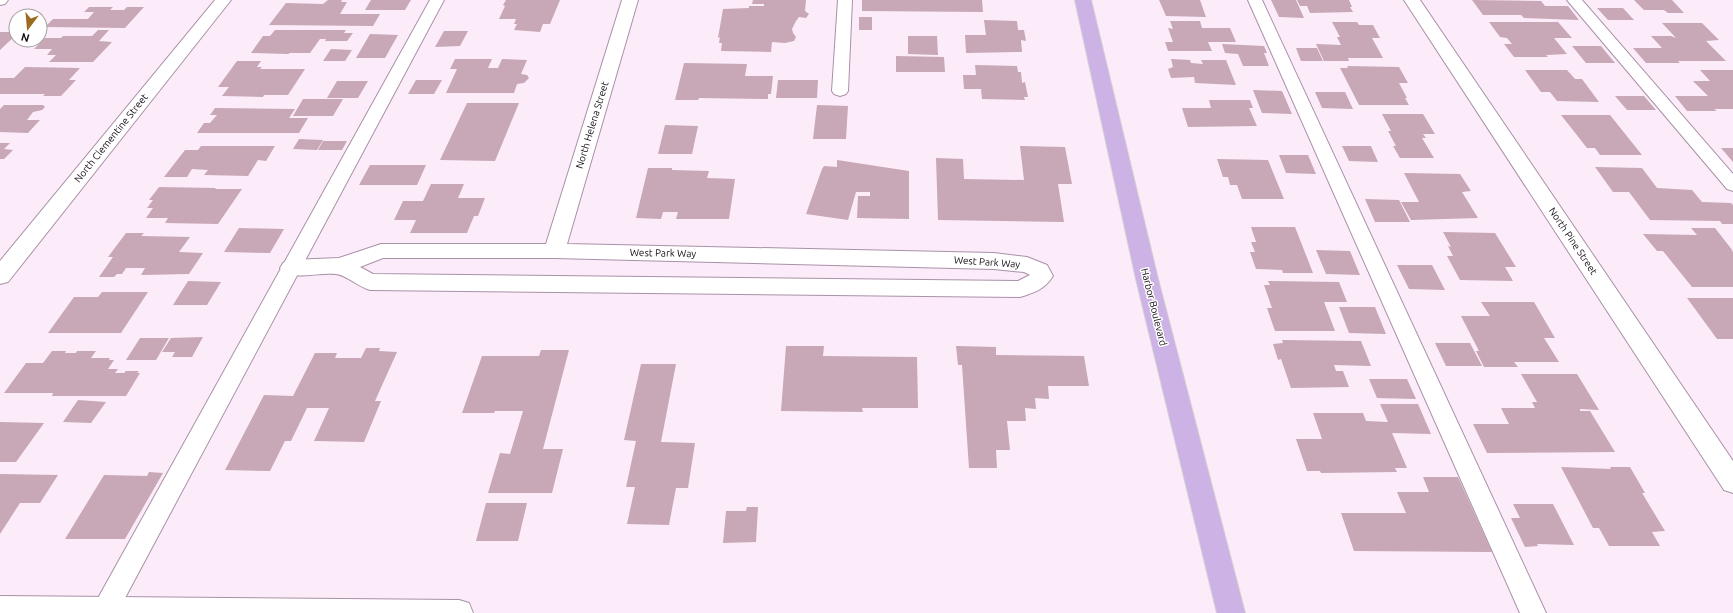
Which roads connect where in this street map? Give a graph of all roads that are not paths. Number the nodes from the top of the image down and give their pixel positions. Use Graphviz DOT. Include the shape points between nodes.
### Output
graph roads {
  1 [pos="223,0"];
  2 [pos="437,0"];
  3 [pos="630,0"];
  4 [pos="845,0"];
  5 [pos="1083,0"];
  6 [pos="1256,0"];
  7 [pos="1412,0"];
  8 [pos="1574,0"];
  9 [pos="840,91"];
  10 [pos="1733,185"];
  11 [pos="554,251"];
  12 [pos="341,266"];
  13 [pos="291,268"];
  14 [pos="0,276"];
  15 [pos="1733,482"];
  16 [pos="0,609"];
  17 [pos="91,611"];
  18 [pos="379,613"];
  19 [pos="459,613"];
  20 [pos="1231,613"];
  21 [pos="1533,613"];
  1 -- 14 [label="street, North Clementine Street"];
  2 -- 13 [label="lane"];
  3 -- 11 [label="street, North Helena Street"];
  4 -- 9 [label="lane"];
  5 -- 20 [label="main road, Harbor Boulevard" via="1147,279"];
  6 -- 21 [label="lane"];
  7 -- 15 [label="street, North Pine Street"];
  8 -- 10 [label="lane"];
  11 -- 12 [label="street, West Park Way" via="381,251"];
  11 -- 12 [label="street, West Park Way" via="994,261 1027,265 1039,270 1042,276 1035,283 1020,289 370,282"];
  12 -- 13 [label="street, West Park Way"];
  13 -- 17 [label="lane"];
  16 -- 17 [label="street"];
  17 -- 18 [label="street"];
  18 -- 19 [label="street"];
}
